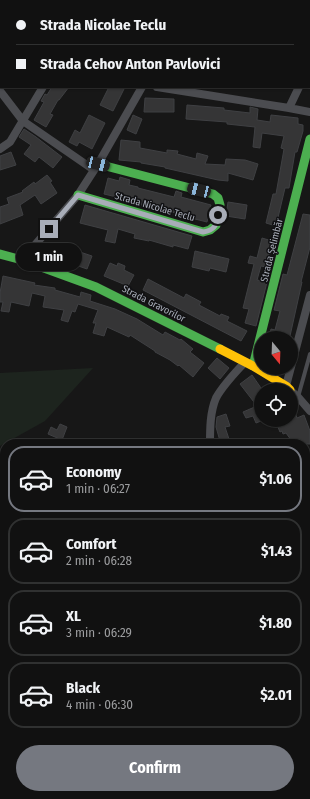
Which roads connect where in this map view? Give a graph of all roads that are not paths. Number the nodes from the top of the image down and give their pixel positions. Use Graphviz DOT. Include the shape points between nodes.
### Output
graph roads {
  1 [pos="42,88"];
  2 [pos="141,88"];
  3 [pos="163,88"];
  4 [pos="299,88"];
  5 [pos="0,91"];
  6 [pos="289,108"];
  7 [pos="310,112"];
  8 [pos="23,121"];
  9 [pos="310,139"];
  10 [pos="0,149"];
  11 [pos="96,167"];
  12 [pos="78,195"];
  13 [pos="0,254"];
  14 [pos="22,260"];
  15 [pos="310,295"];
  16 [pos="310,354"];
  17 [pos="249,364"];
  18 [pos="279,383"];
  19 [pos="290,383"];
  20 [pos="298,397"];
  21 [pos="310,411"];
  22 [pos="210,439"];
  1 -- 8 [label="street"];
  2 -- 11 [label="street"];
  3 -- 6 [label="street"];
  4 -- 6 [label="street"];
  5 -- 8 [label="street"];
  6 -- 7 [label="street"];
  8 -- 10 [label="street" via="10,142"];
  8 -- 11 [label="street"];
  9 -- 17 [label="street, Strada Șelimbăr"];
  11 -- 12 [label="street"];
  11 -- 12 [label="street, Strada Nicolae Teclu" via="213,194 218,198 220,205 216,225 203,232"];
  12 -- 14 [label="street"];
  13 -- 14 [label="street, Strada Gravorilor"];
  14 -- 17 [label="street, Strada Gravorilor" via="96,287"];
  15 -- 19 [label="street"];
  16 -- 20 [label="lane"];
  17 -- 18 [label="street, Strada Gravorilor"];
  17 -- 22 [label="street" via="221,390 212,411"];
  20 -- 21 [label="street, Strada Gravorilor"];
}
